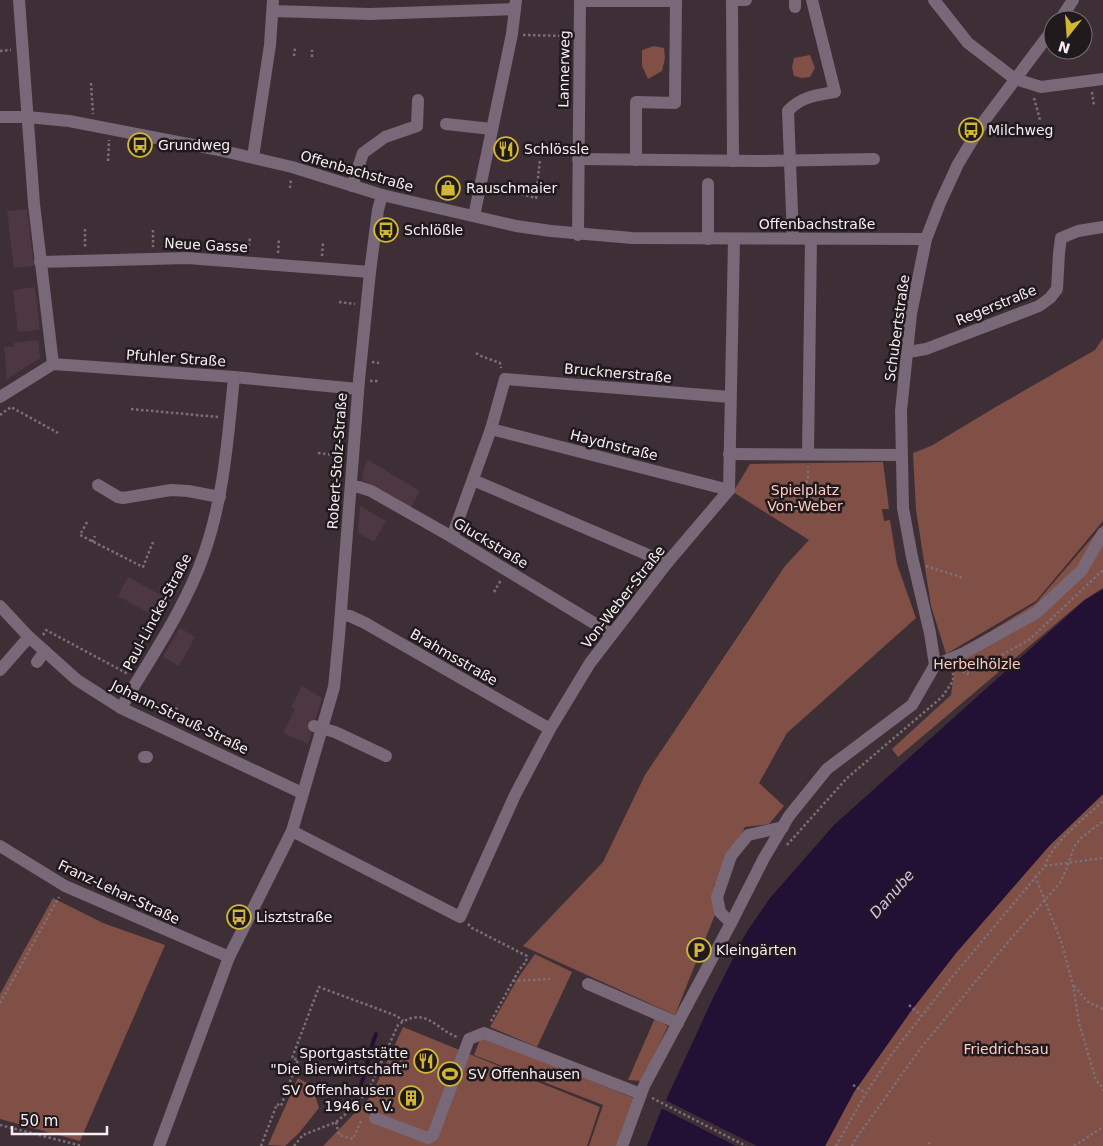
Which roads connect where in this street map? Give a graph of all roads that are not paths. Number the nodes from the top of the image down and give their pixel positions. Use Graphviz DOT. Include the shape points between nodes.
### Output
graph roads {
  1 [pos="19,0"];
  2 [pos="676,0"];
  3 [pos="746,0"];
  4 [pos="812,0"];
  5 [pos="934,0"];
  6 [pos="516,5"];
  7 [pos="646,5"];
  8 [pos="273,6"];
  9 [pos="1043,42"];
  10 [pos="1015,79"];
  11 [pos="1103,79"];
  12 [pos="418,100"];
  13 [pos="0,117"];
  14 [pos="28,117"];
  15 [pos="446,124"];
  16 [pos="492,129"];
  17 [pos="253,157"];
  18 [pos="578,159"];
  19 [pos="874,159"];
  20 [pos="636,160"];
  21 [pos="733,160"];
  22 [pos="789,160"];
  23 [pos="708,184"];
  24 [pos="352,186"];
  25 [pos="382,195"];
  26 [pos="474,216"];
  27 [pos="1103,227"];
  28 [pos="578,235"];
  29 [pos="793,238"];
  30 [pos="708,239"];
  31 [pos="734,239"];
  32 [pos="811,239"];
  33 [pos="926,239"];
  34 [pos="40,262"];
  35 [pos="370,272"];
  36 [pos="908,352"];
  37 [pos="53,364"];
  38 [pos="234,377"];
  39 [pos="358,389"];
  40 [pos="0,397"];
  41 [pos="730,397"];
  42 [pos="491,429"];
  43 [pos="729,454"];
  44 [pos="808,454"];
  45 [pos="901,455"];
  46 [pos="473,480"];
  47 [pos="98,485"];
  48 [pos="351,487"];
  49 [pos="729,490"];
  50 [pos="220,497"];
  51 [pos="1103,533"];
  52 [pos="452,537"];
  53 [pos="667,563"];
  54 [pos="0,606"];
  55 [pos="341,615"];
  56 [pos="612,634"];
  57 [pos="37,649"];
  58 [pos="935,665"];
  59 [pos="0,670"];
  60 [pos="121,708"];
  61 [pos="318,727"];
  62 [pos="550,729"];
  63 [pos="386,756"];
  64 [pos="302,793"];
  65 [pos="783,826"];
  66 [pos="292,831"];
  67 [pos="0,846"];
  68 [pos="731,923"];
  69 [pos="230,957"];
  70 [pos="588,984"];
  71 [pos="678,1023"];
  72 [pos="641,1094"];
  73 [pos="369,1119"];
  74 [pos="159,1146"];
  75 [pos="622,1146"];
  1 -- 14 [label="street"];
  2 -- 7 [label="street, Lannerweg"];
  2 -- 20 [label="street" via="678,103 636,102"];
  3 -- 21 [label="street" via="732,0"];
  4 -- 22 [label="street" via="834,92 806,95 788,111"];
  5 -- 10 [label="street" via="968,43"];
  6 -- 8 [label="street" via="370,14"];
  6 -- 16 [label="street"];
  7 -- 18 [label="street, Lannerweg" via="580,1"];
  8 -- 17 [label="street"];
  9 -- 10 [label="street, Schubertstraße"];
  10 -- 11 [label="street" via="1041,87"];
  10 -- 33 [label="street, Schubertstraße" via="958,164"];
  12 -- 24 [label="street" via="417,126 385,137 363,153"];
  13 -- 14 [label="street, Offenbachstraße"];
  14 -- 17 [label="street, Offenbachstraße" via="94,126"];
  14 -- 34 [label="street"];
  15 -- 16 [label="street"];
  16 -- 26 [label="street"];
  17 -- 24 [label="street, Offenbachstraße"];
  18 -- 20 [label="street"];
  18 -- 28 [label="street, Lannerweg"];
  19 -- 22 [label="street"];
  20 -- 21 [label="street"];
  21 -- 22 [label="street"];
  22 -- 29 [label="street"];
  23 -- 30 [label="street"];
  24 -- 25 [label="street, Offenbachstraße"];
  25 -- 26 [label="street, Offenbachstraße"];
  25 -- 35 [label="street, Robert-Stolz-Straße"];
  26 -- 28 [label="street, Offenbachstraße"];
  27 -- 36 [label="street, Regerstraße" via="1061,238 1057,289 1039,306 926,349"];
  28 -- 30 [label="street, Offenbachstraße"];
  29 -- 31 [label="street, Offenbachstraße"];
  29 -- 32 [label="street, Offenbachstraße"];
  30 -- 31 [label="street, Offenbachstraße"];
  31 -- 41 [label="street"];
  32 -- 33 [label="street, Offenbachstraße"];
  32 -- 44 [label="street"];
  33 -- 36 [label="street, Schubertstraße" via="911,314"];
  34 -- 35 [label="street, Neue Gasse" via="187,258"];
  34 -- 37 [label="street"];
  35 -- 39 [label="street, Robert-Stolz-Straße"];
  36 -- 45 [label="street, Schubertstraße"];
  37 -- 38 [label="street, Pfuhler Straße"];
  37 -- 40 [label="street"];
  38 -- 39 [label="street, Pfuhler Straße"];
  38 -- 50 [label="street, Paul-Lincke-Straße"];
  39 -- 48 [label="street, Robert-Stolz-Straße"];
  41 -- 42 [label="street, Brucknerstraße" via="505,379"];
  41 -- 43 [label="street"];
  42 -- 46 [label="street"];
  42 -- 49 [label="street, Haydnstraße"];
  43 -- 44 [label="street"];
  43 -- 49 [label="street"];
  44 -- 45 [label="street"];
  45 -- 58 [label="street, Schubertstraße" via="903,508"];
  46 -- 52 [label="street"];
  46 -- 53 [label="street"];
  47 -- 50 [label="street" via="123,498 171,490"];
  48 -- 52 [label="street, Gluckstraße" via="371,491"];
  48 -- 55 [label="street, Robert-Stolz-Straße"];
  49 -- 53 [label="street, Von-Weber-Straße"];
  50 -- 60 [label="street, Paul-Lincke-Straße" via="204,554 171,623"];
  51 -- 58 [label="street" via="1082,570 1036,613 964,653"];
  52 -- 56 [label="street, Gluckstraße"];
  53 -- 56 [label="street, Von-Weber-Straße"];
  54 -- 57 [label="street, Johann-Strauß-Straße"];
  55 -- 61 [label="street, Robert-Stolz-Straße" via="334,687"];
  55 -- 62 [label="street, Brahmsstraße" via="365,623"];
  56 -- 62 [label="street, Von-Weber-Straße" via="590,663"];
  57 -- 59 [label="street"];
  57 -- 60 [label="street, Johann-Strauß-Straße"];
  58 -- 65 [label="street" via="912,705 826,769"];
  60 -- 64 [label="street, Johann-Strauß-Straße"];
  61 -- 63 [label="street"];
  61 -- 64 [label="street, Robert-Stolz-Straße"];
  62 -- 66 [label="street, Von-Weber-Straße" via="460,916"];
  64 -- 66 [label="street, Robert-Stolz-Straße"];
  65 -- 68 [label="street"];
  65 -- 68 [label="street" via="748,834 731,856 717,896 720,912"];
  66 -- 69 [label="street, Robert-Stolz-Straße"];
  67 -- 69 [label="street, Franz-Lehar-Straße" via="65,886"];
  68 -- 71 [label="street"];
  69 -- 74 [label="street, Robert-Stolz-Straße"];
  70 -- 71 [label="street"];
  71 -- 72 [label="street"];
  72 -- 73 [label="street" via="484,1033 469,1039 433,1135 428,1138"];
  72 -- 75 [label="street"];
}
